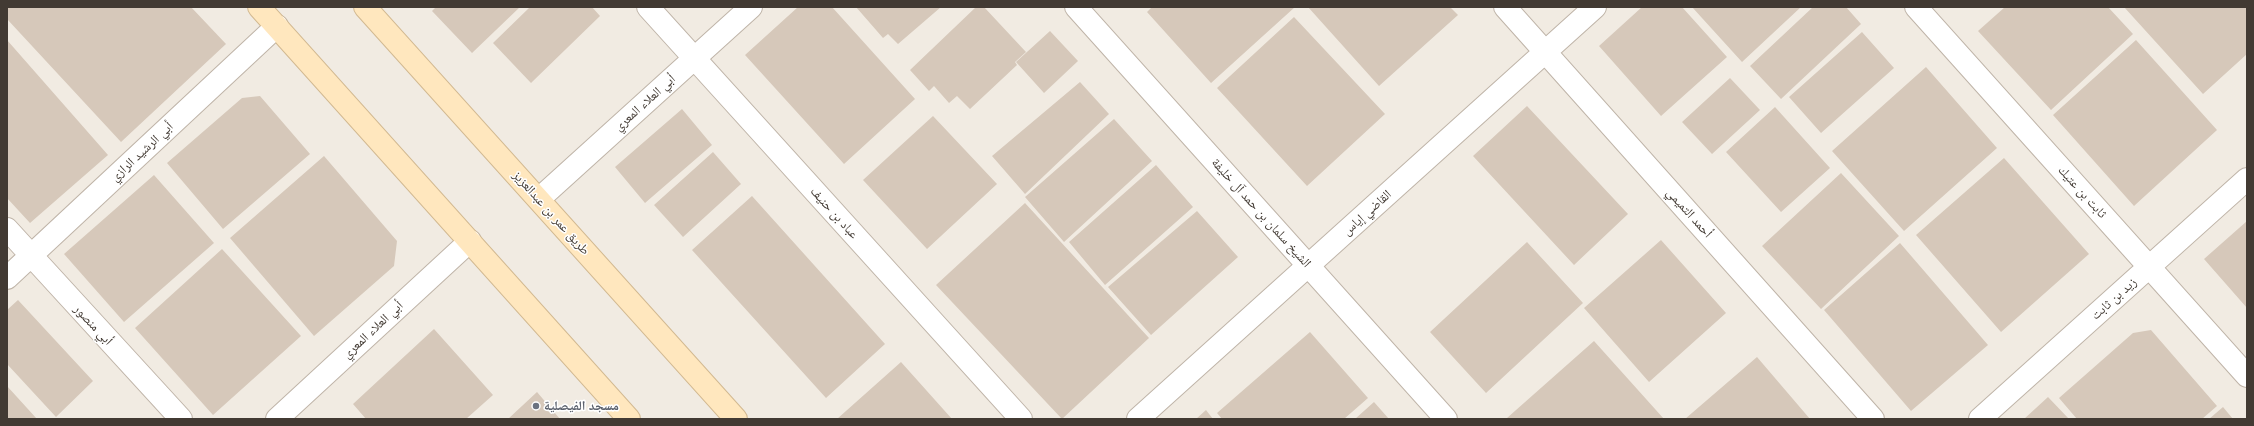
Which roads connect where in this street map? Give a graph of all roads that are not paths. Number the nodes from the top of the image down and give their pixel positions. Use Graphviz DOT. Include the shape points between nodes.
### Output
graph roads {
  1 [pos="259,7"];
  2 [pos="365,7"];
  3 [pos="648,7"];
  4 [pos="751,7"];
  5 [pos="1076,7"];
  6 [pos="1505,7"];
  7 [pos="1595,7"];
  8 [pos="1916,7"];
  9 [pos="276,26"];
  10 [pos="1545,52"];
  11 [pos="694,58"];
  12 [pos="2247,179"];
  13 [pos="539,199"];
  14 [pos="7,229"];
  15 [pos="470,241"];
  16 [pos="30,257"];
  17 [pos="1308,266"];
  18 [pos="2149,267"];
  19 [pos="7,278"];
  20 [pos="2247,376"];
  21 [pos="181,419"];
  22 [pos="277,419"];
  23 [pos="629,419"];
  24 [pos="736,419"];
  25 [pos="1020,419"];
  26 [pos="1138,419"];
  27 [pos="1446,419"];
  28 [pos="1873,419"];
  29 [pos="1980,419"];
  1 -- 9 [label="main road"];
  2 -- 13 [label="main road, طريق عمر بن عبدالعزيز"];
  3 -- 11 [label="street, عباد بن حنيف"];
  4 -- 11 [label="street, أبي العلاء المعري"];
  5 -- 17 [label="street, الشيخ سلمان بن حمد آل خليفة"];
  6 -- 10 [label="street, أحمد التميمي"];
  7 -- 10 [label="street, القاضي إياس"];
  8 -- 18 [label="street, ثابت بن عتيك"];
  9 -- 15 [label="main road"];
  9 -- 16 [label="street, أبي الرشيد الرازي"];
  10 -- 17 [label="street, القاضي إياس"];
  10 -- 28 [label="street, أحمد التميمي"];
  11 -- 13 [label="street, أبي العلاء المعري"];
  11 -- 25 [label="street, عباد بن حنيف"];
  12 -- 18 [label="street, زيد بن ثابت"];
  13 -- 24 [label="main road, طريق عمر بن عبدالعزيز"];
  14 -- 16 [label="street, أبي منصور"];
  15 -- 22 [label="street, أبي العلاء المعري"];
  15 -- 23 [label="main road"];
  16 -- 19 [label="street, أبي الرشيد الرازي"];
  16 -- 21 [label="street, أبي منصور"];
  17 -- 26 [label="street, القاضي إياس"];
  17 -- 27 [label="street, الشيخ سلمان بن حمد آل خليفة"];
  18 -- 20 [label="street, ثابت بن عتيك"];
  18 -- 29 [label="street, زيد بن ثابت"];
}
